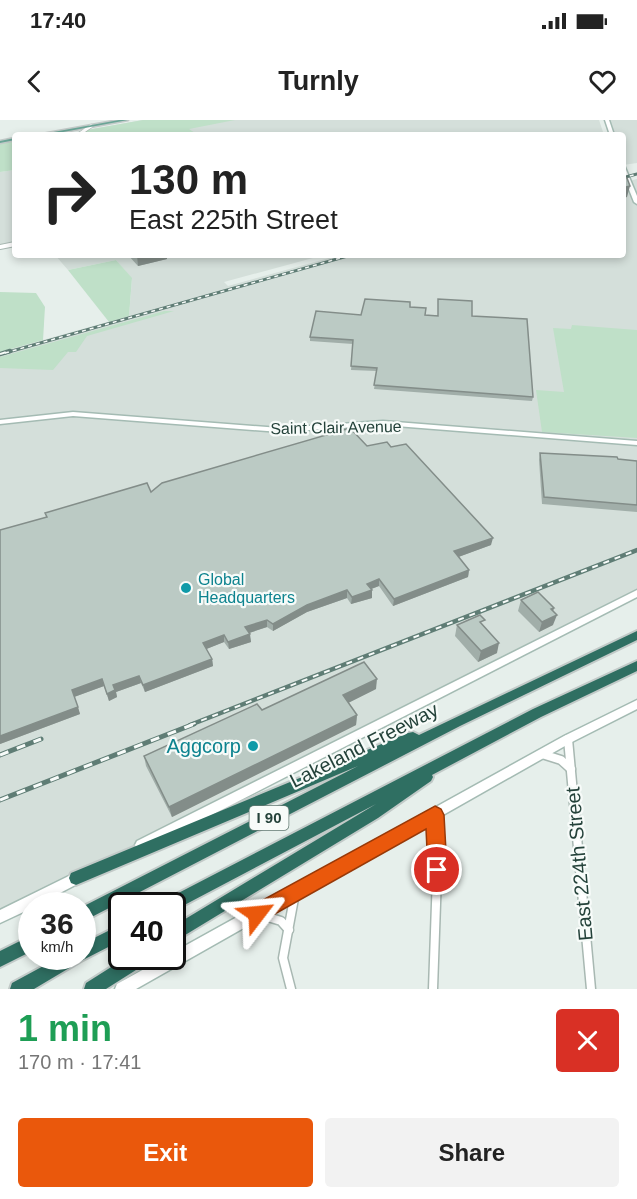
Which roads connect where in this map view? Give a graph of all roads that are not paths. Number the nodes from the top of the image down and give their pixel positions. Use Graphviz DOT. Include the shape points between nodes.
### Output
graph roads {
  1 [pos="126,120"];
  2 [pos="91,126"];
  3 [pos="58,132"];
  4 [pos="82,132"];
  5 [pos="626,175"];
  6 [pos="637,202"];
  7 [pos="0,422"];
  8 [pos="637,443"];
  9 [pos="637,594"];
  10 [pos="637,635"];
  11 [pos="637,666"];
  12 [pos="637,704"];
  13 [pos="456,722"];
  14 [pos="568,739"];
  15 [pos="463,752"];
  16 [pos="542,754"];
  17 [pos="571,769"];
  18 [pos="435,815"];
  19 [pos="76,878"];
  20 [pos="295,893"];
  21 [pos="186,897"];
  22 [pos="96,908"];
  23 [pos="257,914"];
  24 [pos="0,916"];
  25 [pos="186,928"];
  26 [pos="289,930"];
  27 [pos="18,950"];
  28 [pos="0,959"];
  29 [pos="52,970"];
  30 [pos="121,970"];
  31 [pos="125,988"];
  32 [pos="18,989"];
  33 [pos="92,989"];
  34 [pos="291,989"];
  35 [pos="433,989"];
  36 [pos="591,989"];
  1 -- 2 [label="main road"];
  2 -- 3 [label="main road"];
  2 -- 4 [label="street"];
  5 -- 6 [label="street"];
  7 -- 8 [label="street, Saint Clair Avenue" via="73,414 280,430 383,423"];
  9 -- 19 [label="street"];
  10 -- 13 [label="highway, Lakeland Freeway / I 90"];
  11 -- 15 [label="highway, I 90"];
  12 -- 14 [label="street"];
  13 -- 19 [label="highway"];
  13 -- 22 [label="highway, Lakeland Freeway / I 90"];
  14 -- 16 [label="street"];
  14 -- 17 [label="street, East 224th Street"];
  15 -- 21 [label="highway, I 90"];
  15 -- 25 [label="highway" via="373,814"];
  16 -- 17 [label="street" via="561,760"];
  16 -- 18 [label="street"];
  17 -- 36 [label="street, East 224th Street"];
  18 -- 20 [label="street"];
  18 -- 35 [label="street" via="438,847"];
  19 -- 24 [label="street"];
  20 -- 23 [label="street"];
  20 -- 26 [label="street"];
  23 -- 26 [label="street" via="281,921"];
  23 -- 31 [label="street"];
  26 -- 34 [label="street" via="283,958"];
  27 -- 28 [label="highway"];
  29 -- 32 [label="highway"];
  30 -- 33 [label="highway"];
}
